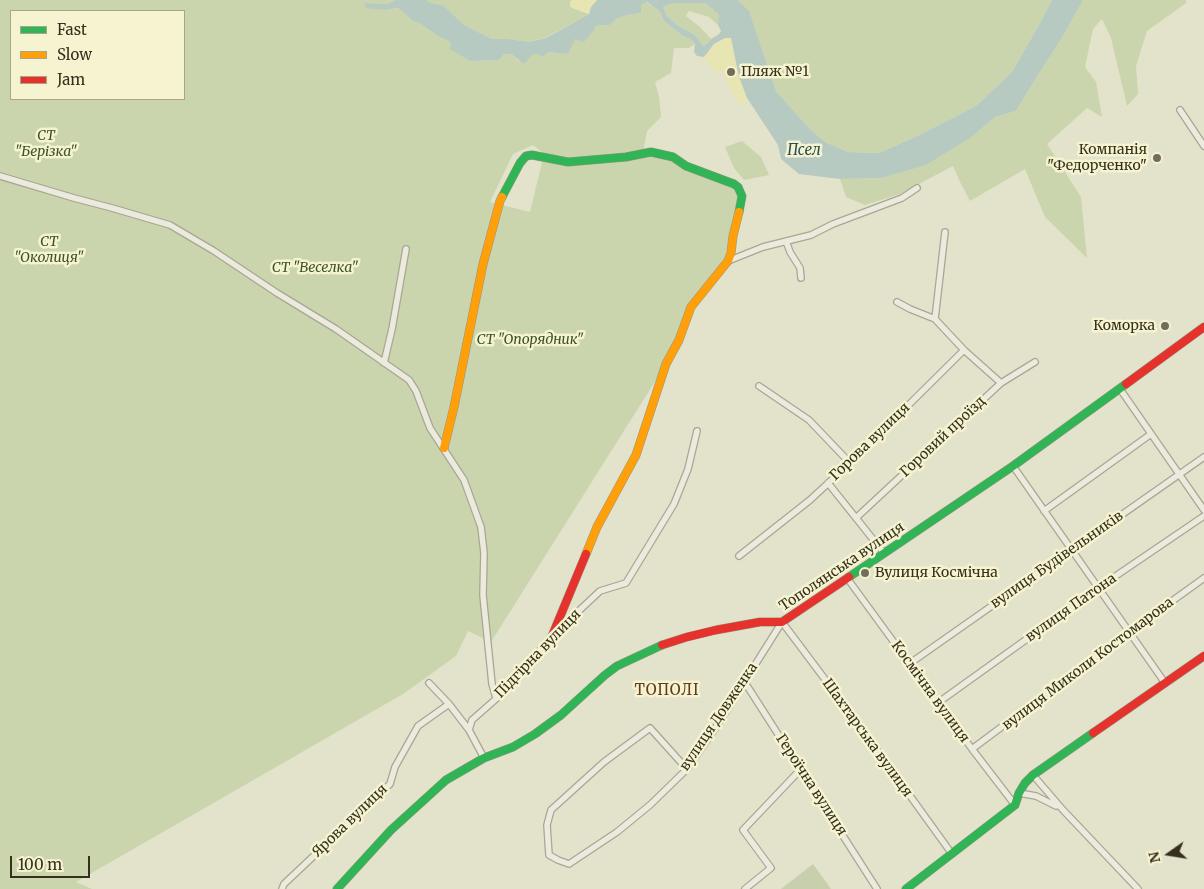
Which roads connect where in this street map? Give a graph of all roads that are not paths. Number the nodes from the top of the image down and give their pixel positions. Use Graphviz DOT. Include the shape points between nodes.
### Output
graph roads {
  1 [pos="1180,110"];
  2 [pos="1204,146"];
  3 [pos="0,176"];
  4 [pos="917,188"];
  5 [pos="945,232"];
  6 [pos="786,241"];
  7 [pos="406,249"];
  8 [pos="728,261"];
  9 [pos="801,278"];
  10 [pos="897,302"];
  11 [pos="935,318"];
  12 [pos="1204,327"];
  13 [pos="964,350"];
  14 [pos="1035,362"];
  15 [pos="384,364"];
  16 [pos="1001,383"];
  17 [pos="759,386"];
  18 [pos="1120,389"];
  19 [pos="697,431"];
  20 [pos="1151,434"];
  21 [pos="444,448"];
  22 [pos="1204,457"];
  23 [pos="850,463"];
  24 [pos="1013,466"];
  25 [pos="1179,475"];
  26 [pos="828,483"];
  27 [pos="1204,510"];
  28 [pos="1044,511"];
  29 [pos="1204,516"];
  30 [pos="856,518"];
  31 [pos="1071,550"];
  32 [pos="884,553"];
  33 [pos="739,556"];
  34 [pos="847,578"];
  35 [pos="1204,578"];
  36 [pos="1098,588"];
  37 [pos="782,622"];
  38 [pos="1129,632"];
  39 [pos="552,636"];
  40 [pos="1204,656"];
  41 [pos="909,664"];
  42 [pos="744,681"];
  43 [pos="429,683"];
  44 [pos="1165,684"];
  45 [pos="496,698"];
  46 [pos="938,702"];
  47 [pos="449,704"];
  48 [pos="469,730"];
  49 [pos="972,749"];
  50 [pos="484,758"];
  51 [pos="687,769"];
  52 [pos="801,769"];
  53 [pos="1033,775"];
  54 [pos="1019,793"];
  55 [pos="1015,805"];
  56 [pos="1062,810"];
  57 [pos="952,854"];
  58 [pos="282,889"];
  59 [pos="337,889"];
  60 [pos="745,889"];
  61 [pos="878,889"];
  62 [pos="906,889"];
  63 [pos="1138,889"];
  1 -- 2 [label="street"];
  3 -- 15 [label="street" via="170,225 336,329"];
  4 -- 6 [label="street" via="902,198 811,235"];
  5 -- 11 [label="street"];
  6 -- 8 [label="street"];
  6 -- 9 [label="street" via="800,268"];
  7 -- 15 [label="street"];
  8 -- 21 [label="street" via="742,196 734,184 686,166 674,157 651,152 568,162 526,156 500,201 483,264"];
  8 -- 39 [label="street" via="691,307 666,364 636,455 597,527"];
  10 -- 11 [label="street"];
  11 -- 13 [label="street"];
  12 -- 18 [label="street, Тополянська вулиця"];
  13 -- 16 [label="street"];
  13 -- 23 [label="street, Горова вулиця"];
  14 -- 16 [label="street, Горовий проїзд"];
  15 -- 21 [label="street" via="409,380 430,428"];
  16 -- 30 [label="street, Горовий проїзд"];
  17 -- 23 [label="street" via="809,420"];
  18 -- 20 [label="street"];
  18 -- 24 [label="street, Тополянська вулиця"];
  19 -- 39 [label="street, Підгірна вулиця" via="688,468 674,504 626,583 600,591"];
  20 -- 25 [label="street"];
  20 -- 28 [label="street"];
  21 -- 45 [label="street" via="464,480 481,526 483,595"];
  22 -- 25 [label="street, вулиця Будівельників"];
  23 -- 26 [label="street, Горова вулиця"];
  24 -- 28 [label="street"];
  24 -- 32 [label="street, Тополянська вулиця"];
  25 -- 27 [label="street"];
  25 -- 31 [label="street, вулиця Будівельників"];
  26 -- 30 [label="street"];
  26 -- 33 [label="street, Горова вулиця"];
  28 -- 31 [label="street"];
  29 -- 36 [label="street, вулиця Патона"];
  30 -- 32 [label="street"];
  31 -- 36 [label="street"];
  31 -- 41 [label="street, вулиця Будівельників"];
  32 -- 34 [label="street, Тополянська вулиця"];
  34 -- 37 [label="street, Тополянська вулиця"];
  34 -- 41 [label="street, Космічна вулиця"];
  35 -- 38 [label="street, вулиця Миколи Костомарова"];
  36 -- 38 [label="street"];
  36 -- 46 [label="street, вулиця Патона"];
  37 -- 42 [label="street, вулиця Довженка"];
  37 -- 50 [label="street, Тополянська вулиця" via="760,622 716,630 687,637 638,656 605,675 561,716 535,734"];
  37 -- 57 [label="street, Шахтарська вулиця"];
  38 -- 44 [label="street"];
  38 -- 49 [label="street, вулиця Миколи Костомарова"];
  39 -- 45 [label="street, Підгірна вулиця"];
  40 -- 44 [label="street"];
  41 -- 46 [label="street, Космічна вулиця"];
  42 -- 51 [label="street, вулиця Довженка"];
  42 -- 52 [label="street, Героїчна вулиця"];
  43 -- 47 [label="street"];
  44 -- 53 [label="street"];
  45 -- 48 [label="street, Підгірна вулиця" via="472,720"];
  46 -- 49 [label="street, Космічна вулиця"];
  47 -- 48 [label="street"];
  47 -- 58 [label="street, Ярова вулиця" via="418,726 395,767 390,784"];
  48 -- 50 [label="street"];
  49 -- 55 [label="street, Космічна вулиця"];
  50 -- 59 [label="street, Тополянська вулиця" via="446,780 391,830"];
  51 -- 51 [label="street, вулиця Довженка" via="617,832 569,864 549,855 547,825 552,810 604,762 650,728"];
  52 -- 60 [label="street" via="743,830 771,868"];
  52 -- 61 [label="street, Героїчна вулиця"];
  53 -- 54 [label="street"];
  53 -- 56 [label="street"];
  54 -- 55 [label="street"];
  54 -- 56 [label="street" via="1036,796"];
  55 -- 57 [label="street"];
  56 -- 63 [label="street"];
  57 -- 62 [label="street"];
}
